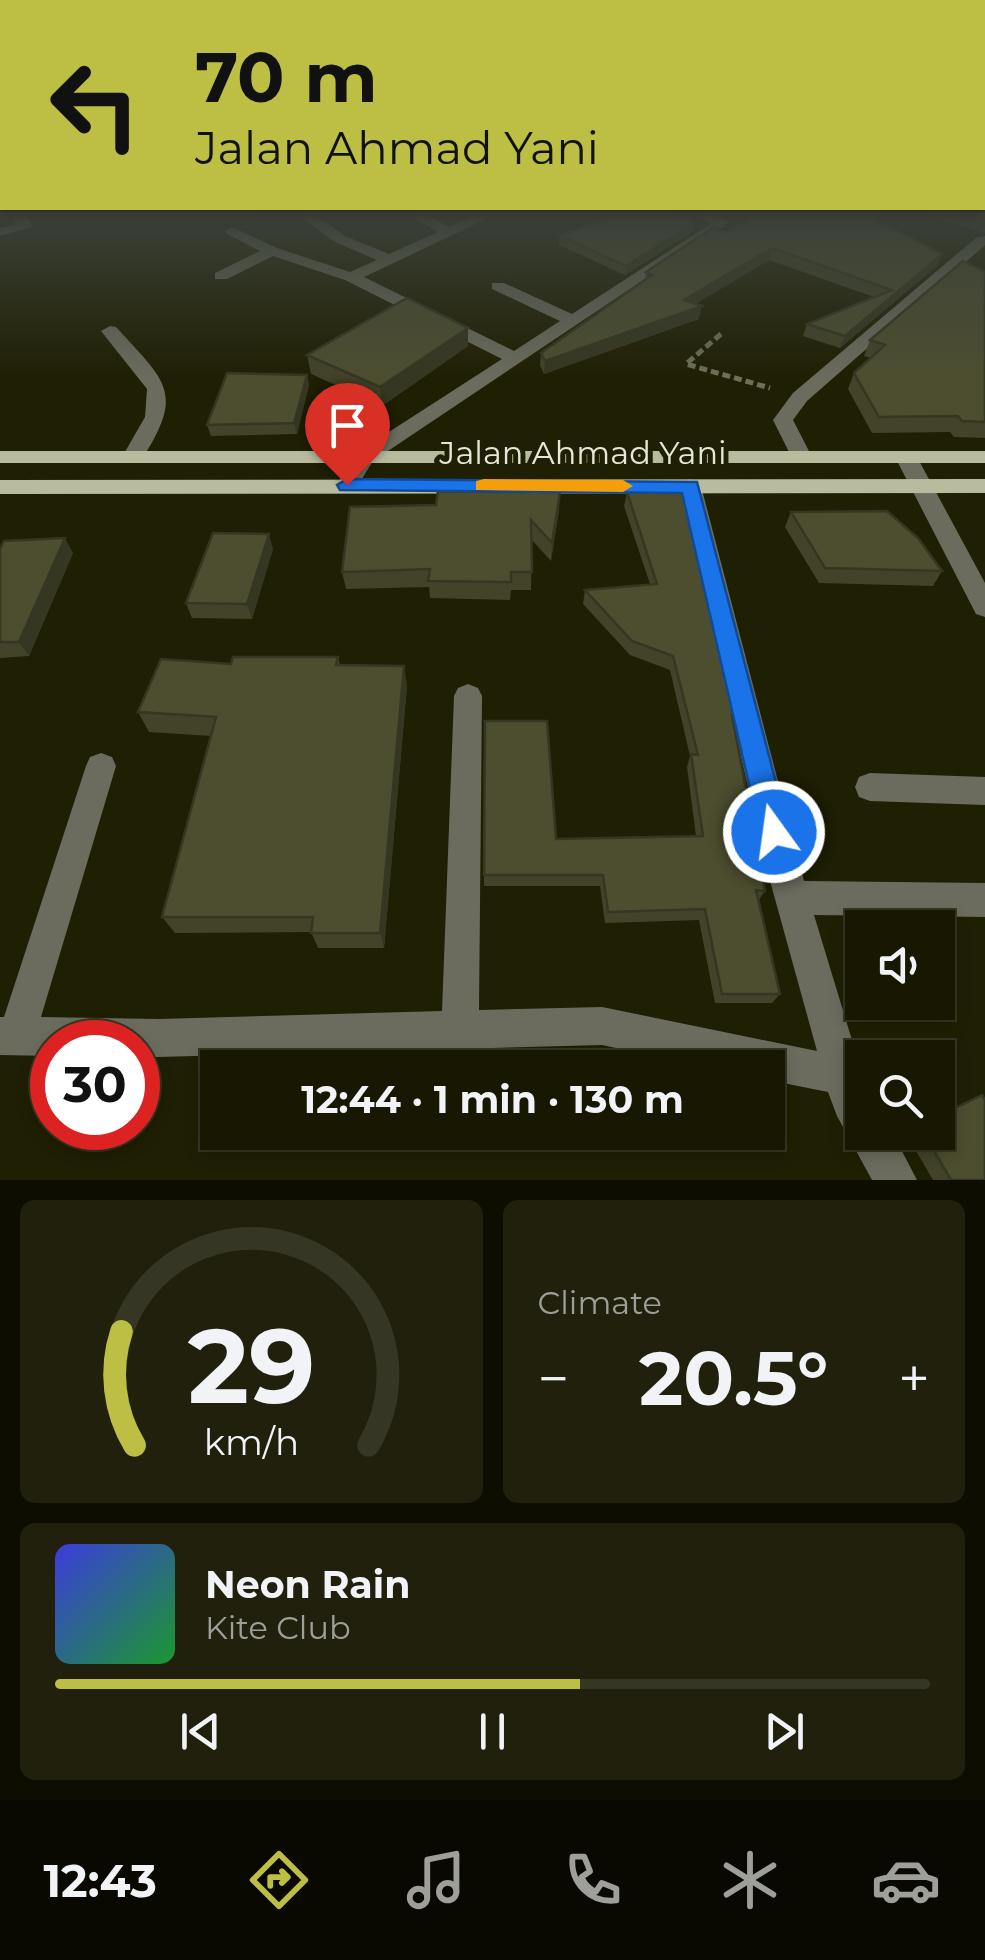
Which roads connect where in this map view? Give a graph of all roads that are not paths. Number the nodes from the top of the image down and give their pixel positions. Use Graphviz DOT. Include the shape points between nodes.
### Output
graph roads {
  1 [pos="239,267"];
  2 [pos="321,267"];
  3 [pos="373,267"];
  4 [pos="655,267"];
  5 [pos="961,267"];
  6 [pos="221,276"];
  7 [pos="351,277"];
  8 [pos="498,286"];
  9 [pos="574,321"];
  10 [pos="110,331"];
  11 [pos="516,359"];
  12 [pos="0,457"];
  13 [pos="133,457"];
  14 [pos="365,457"];
  15 [pos="802,457"];
  16 [pos="906,457"];
  17 [pos="985,457"];
  18 [pos="347,485"];
  19 [pos="690,486"];
  20 [pos="922,486"];
  21 [pos="985,486"];
  22 [pos="0,488"];
  23 [pos="985,607"];
  24 [pos="468,696"];
  25 [pos="101,766"];
  26 [pos="870,787"];
  27 [pos="985,791"];
  28 [pos="792,898"];
  29 [pos="985,900"];
  30 [pos="460,1029"];
  31 [pos="9,1036"];
  32 [pos="844,1076"];
  33 [pos="845,1080"];
  34 [pos="878,1150"];
  35 [pos="896,1180"];
  1 -- 6 [label="street"];
  2 -- 7 [label="street"];
  3 -- 7 [label="street"];
  4 -- 9 [label="street"];
  5 -- 15 [label="street" via="800,397 783,420"];
  7 -- 11 [label="street"];
  8 -- 9 [label="street"];
  9 -- 11 [label="street"];
  10 -- 13 [label="street" via="160,397 155,424"];
  11 -- 14 [label="street"];
  12 -- 13 [label="main road, Jalan Ahmad Yani"];
  13 -- 14 [label="main road, Jalan Ahmad Yani"];
  14 -- 15 [label="main road, Jalan Ahmad Yani"];
  14 -- 18 [label="street"];
  15 -- 16 [label="main road, Jalan Ahmad Yani"];
  16 -- 17 [label="main road, Jalan Ahmad Yani"];
  16 -- 20 [label="street"];
  18 -- 19 [label="main road, Jalan Ahmad Yani"];
  18 -- 22 [label="main road, Jalan Ahmad Yani"];
  19 -- 20 [label="main road, Jalan Ahmad Yani"];
  19 -- 28 [label="street"];
  20 -- 21 [label="main road, Jalan Ahmad Yani"];
  20 -- 23 [label="street"];
  24 -- 30 [label="street"];
  25 -- 31 [label="street"];
  26 -- 27 [label="street"];
  28 -- 29 [label="street"];
  28 -- 32 [label="street"];
  30 -- 31 [label="street"];
  30 -- 32 [label="street" via="602,1026"];
  32 -- 33 [label="street"];
  34 -- 35 [label="street"];
}
